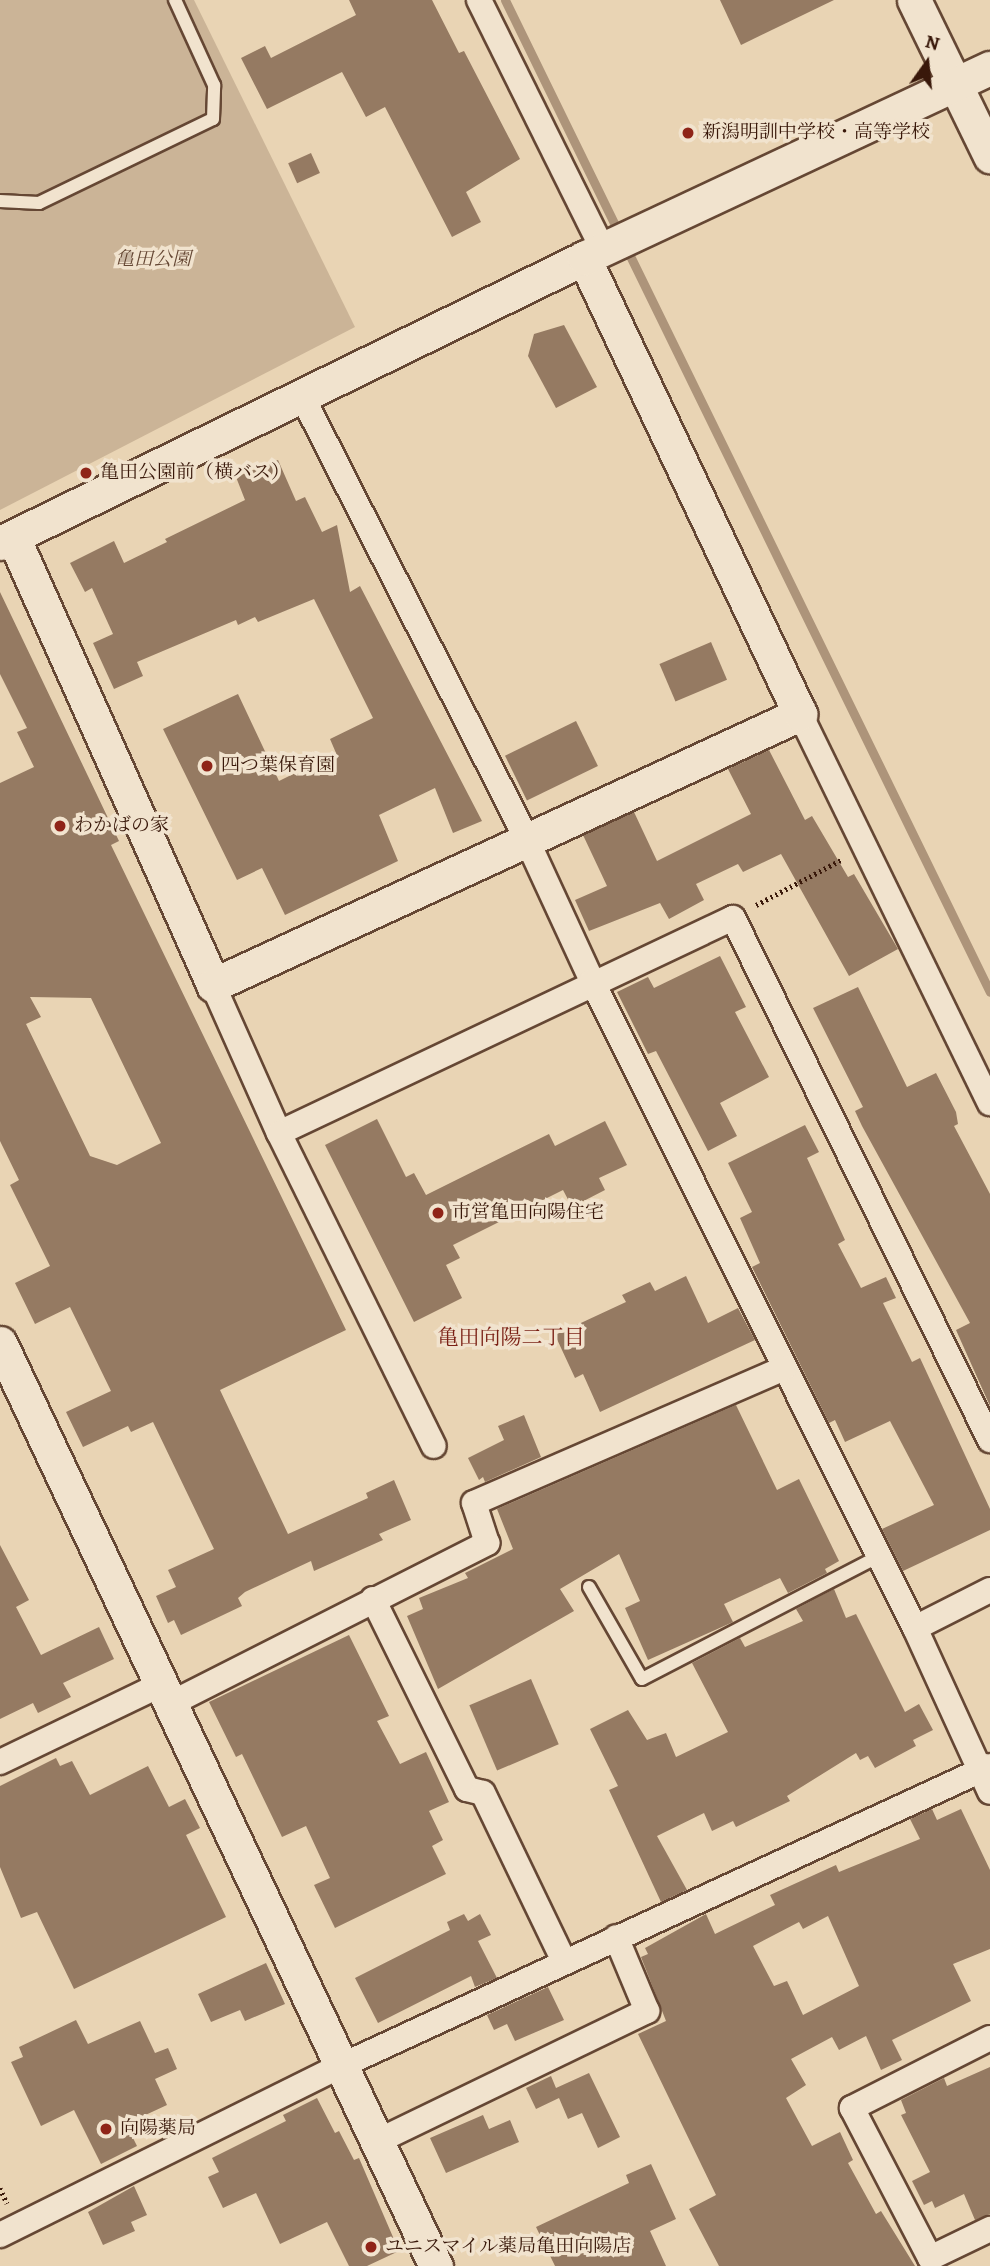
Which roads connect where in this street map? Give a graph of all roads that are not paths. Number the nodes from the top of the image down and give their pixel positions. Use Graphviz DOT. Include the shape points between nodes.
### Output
graph roads {
  1 [pos="175,0"];
  2 [pos="479,0"];
  3 [pos="914,0"];
  4 [pos="990,68"];
  5 [pos="956,85"];
  6 [pos="990,156"];
  7 [pos="0,201"];
  8 [pos="593,254"];
  9 [pos="302,396"];
  10 [pos="7,540"];
  11 [pos="800,715"];
  12 [pos="526,838"];
  13 [pos="592,981"];
  14 [pos="213,985"];
  15 [pos="990,1103"];
  16 [pos="279,1133"];
  17 [pos="0,1343"];
  18 [pos="784,1368"];
  19 [pos="9,1382"];
  20 [pos="990,1440"];
  21 [pos="434,1447"];
  22 [pos="879,1556"];
  23 [pos="589,1587"];
  24 [pos="990,1590"];
  25 [pos="373,1599"];
  26 [pos="915,1628"];
  27 [pos="165,1695"];
  28 [pos="0,1762"];
  29 [pos="987,1777"];
  30 [pos="616,1937"];
  31 [pos="564,1961"];
  32 [pos="990,2038"];
  33 [pos="343,2065"];
  34 [pos="378,2141"];
  35 [pos="990,2229"];
  36 [pos="0,2235"];
  37 [pos="436,2266"];
  1 -- 7 [label="lane" via="214,85 213,119 39,203"];
  2 -- 8 [label="street"];
  3 -- 5 [label="street"];
  4 -- 5 [label="street"];
  5 -- 6 [label="street"];
  5 -- 8 [label="street"];
  8 -- 9 [label="street"];
  8 -- 11 [label="street"];
  9 -- 10 [label="street"];
  9 -- 12 [label="street"];
  10 -- 14 [label="street"];
  11 -- 12 [label="street"];
  11 -- 15 [label="street"];
  12 -- 13 [label="street"];
  12 -- 14 [label="street"];
  13 -- 16 [label="street"];
  13 -- 18 [label="street"];
  13 -- 20 [label="street" via="733,918"];
  14 -- 16 [label="street"];
  16 -- 21 [label="street"];
  17 -- 19 [label="street"];
  18 -- 22 [label="street"];
  18 -- 25 [label="street" via="474,1503 487,1543"];
  19 -- 27 [label="street"];
  22 -- 23 [label="lane" via="642,1679"];
  22 -- 26 [label="street"];
  24 -- 26 [label="street"];
  25 -- 27 [label="street"];
  25 -- 31 [label="street" via="467,1789 482,1793"];
  26 -- 29 [label="street"];
  27 -- 28 [label="street"];
  27 -- 33 [label="street"];
  29 -- 30 [label="street"];
  30 -- 31 [label="street"];
  30 -- 34 [label="street" via="647,2011"];
  31 -- 33 [label="street"];
  32 -- 35 [label="street" via="852,2108 930,2258"];
  33 -- 34 [label="street"];
  33 -- 36 [label="street"];
  34 -- 37 [label="street"];
}
